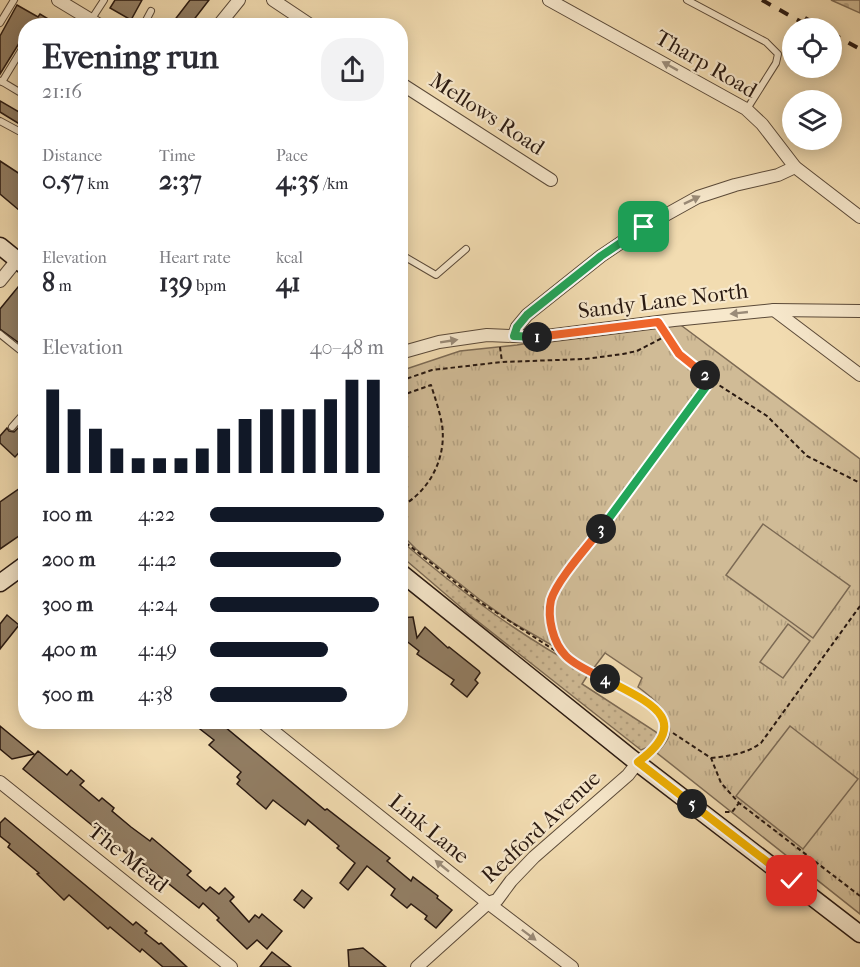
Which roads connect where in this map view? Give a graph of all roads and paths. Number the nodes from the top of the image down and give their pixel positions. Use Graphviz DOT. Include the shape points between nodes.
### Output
graph roads {
  1 [pos="14,0"];
  2 [pos="58,0"];
  3 [pos="104,0"];
  4 [pos="239,0"];
  5 [pos="273,0"];
  6 [pos="549,0"];
  7 [pos="687,0"];
  8 [pos="151,11"];
  9 [pos="88,18"];
  10 [pos="98,18"];
  11 [pos="147,18"];
  12 [pos="224,18"];
  13 [pos="300,18"];
  14 [pos="0,23"];
  15 [pos="18,55"];
  16 [pos="1,81"];
  17 [pos="408,87"];
  18 [pos="18,91"];
  19 [pos="746,109"];
  20 [pos="0,121"];
  21 [pos="18,131"];
  22 [pos="795,167"];
  23 [pos="551,180"];
  24 [pos="860,217"];
  25 [pos="0,246"];
  26 [pos="466,249"];
  27 [pos="408,259"];
  28 [pos="18,260"];
  29 [pos="18,268"];
  30 [pos="0,281"];
  31 [pos="774,310"];
  32 [pos="860,310"];
  33 [pos="658,322"];
  34 [pos="0,334"];
  35 [pos="514,336"];
  36 [pos="666,336"];
  37 [pos="18,349"];
  38 [pos="408,351"];
  39 [pos="860,375"];
  40 [pos="408,378"];
  41 [pos="711,380"];
  42 [pos="408,393"];
  43 [pos="18,420"];
  44 [pos="12,427"];
  45 [pos="860,483"];
  46 [pos="408,502"];
  47 [pos="408,544"];
  48 [pos="18,570"];
  49 [pos="408,578"];
  50 [pos="0,583"];
  51 [pos="860,606"];
  52 [pos="568,658"];
  53 [pos="591,672"];
  54 [pos="666,728"];
  55 [pos="271,729"];
  56 [pos="711,758"];
  57 [pos="638,762"];
  58 [pos="0,782"];
  59 [pos="860,896"];
  60 [pos="488,903"];
  61 [pos="860,934"];
  62 [pos="231,967"];
  63 [pos="417,967"];
  64 [pos="572,967"];
  1 -- 14 [label="lane"];
  2 -- 9 [label="street"];
  3 -- 10 [label="lane"];
  4 -- 12 [label="street"];
  5 -- 13 [label="street"];
  19 -- 6 [label="street, Tharp Road, one-way"];
  7 -- 19 [label="lane" via="766,42 778,54"];
  8 -- 11 [label="lane"];
  15 -- 16 [label="lane"];
  16 -- 18 [label="lane"];
  17 -- 23 [label="street, Mellows Road"];
  19 -- 22 [label="street, Tharp Road"];
  20 -- 21 [label="lane"];
  22 -- 24 [label="street, Tharp Road"];
  35 -- 22 [label="street, one-way" via="527,315 644,227 698,197"];
  25 -- 28 [label="main road"];
  26 -- 27 [label="lane" via="436,275"];
  29 -- 30 [label="street"];
  31 -- 32 [label="street, Sandy Lane North"];
  31 -- 33 [label="street, Sandy Lane North, one-way"];
  31 -- 39 [label="street"];
  33 -- 35 [label="street, Sandy Lane North" via="538,337"];
  33 -- 36 [label="path"];
  34 -- 37 [label="lane"];
  38 -- 35 [label="street, Sandy Lane North, one-way" via="439,342 498,334"];
  36 -- 40 [label="path" via="623,354 502,362 432,370"];
  36 -- 41 [label="path" via="679,354"];
  41 -- 45 [label="path" via="767,416 807,456"];
  41 -- 52 [label="path" via="556,590 551,600 552,632"];
  42 -- 46 [label="path" via="431,385 443,436 440,462 418,495"];
  43 -- 44 [label="lane"];
  47 -- 52 [label="path" via="480,602"];
  48 -- 50 [label="main road"];
  49 -- 57 [label="main road"];
  51 -- 56 [label="path" via="761,743 741,753"];
  52 -- 53 [label="path"];
  53 -- 54 [label="lane" via="647,702"];
  54 -- 56 [label="path"];
  54 -- 57 [label="lane" via="659,743"];
  60 -- 55 [label="street, Link Lane, one-way"];
  56 -- 59 [label="path" via="721,783 739,802"];
  57 -- 60 [label="street, Redford Avenue" via="528,863 496,900"];
  57 -- 61 [label="main road"];
  58 -- 62 [label="street, The Mead"];
  60 -- 63 [label="street, Redford Avenue"];
  60 -- 64 [label="street, Link Lane, one-way"];
}
